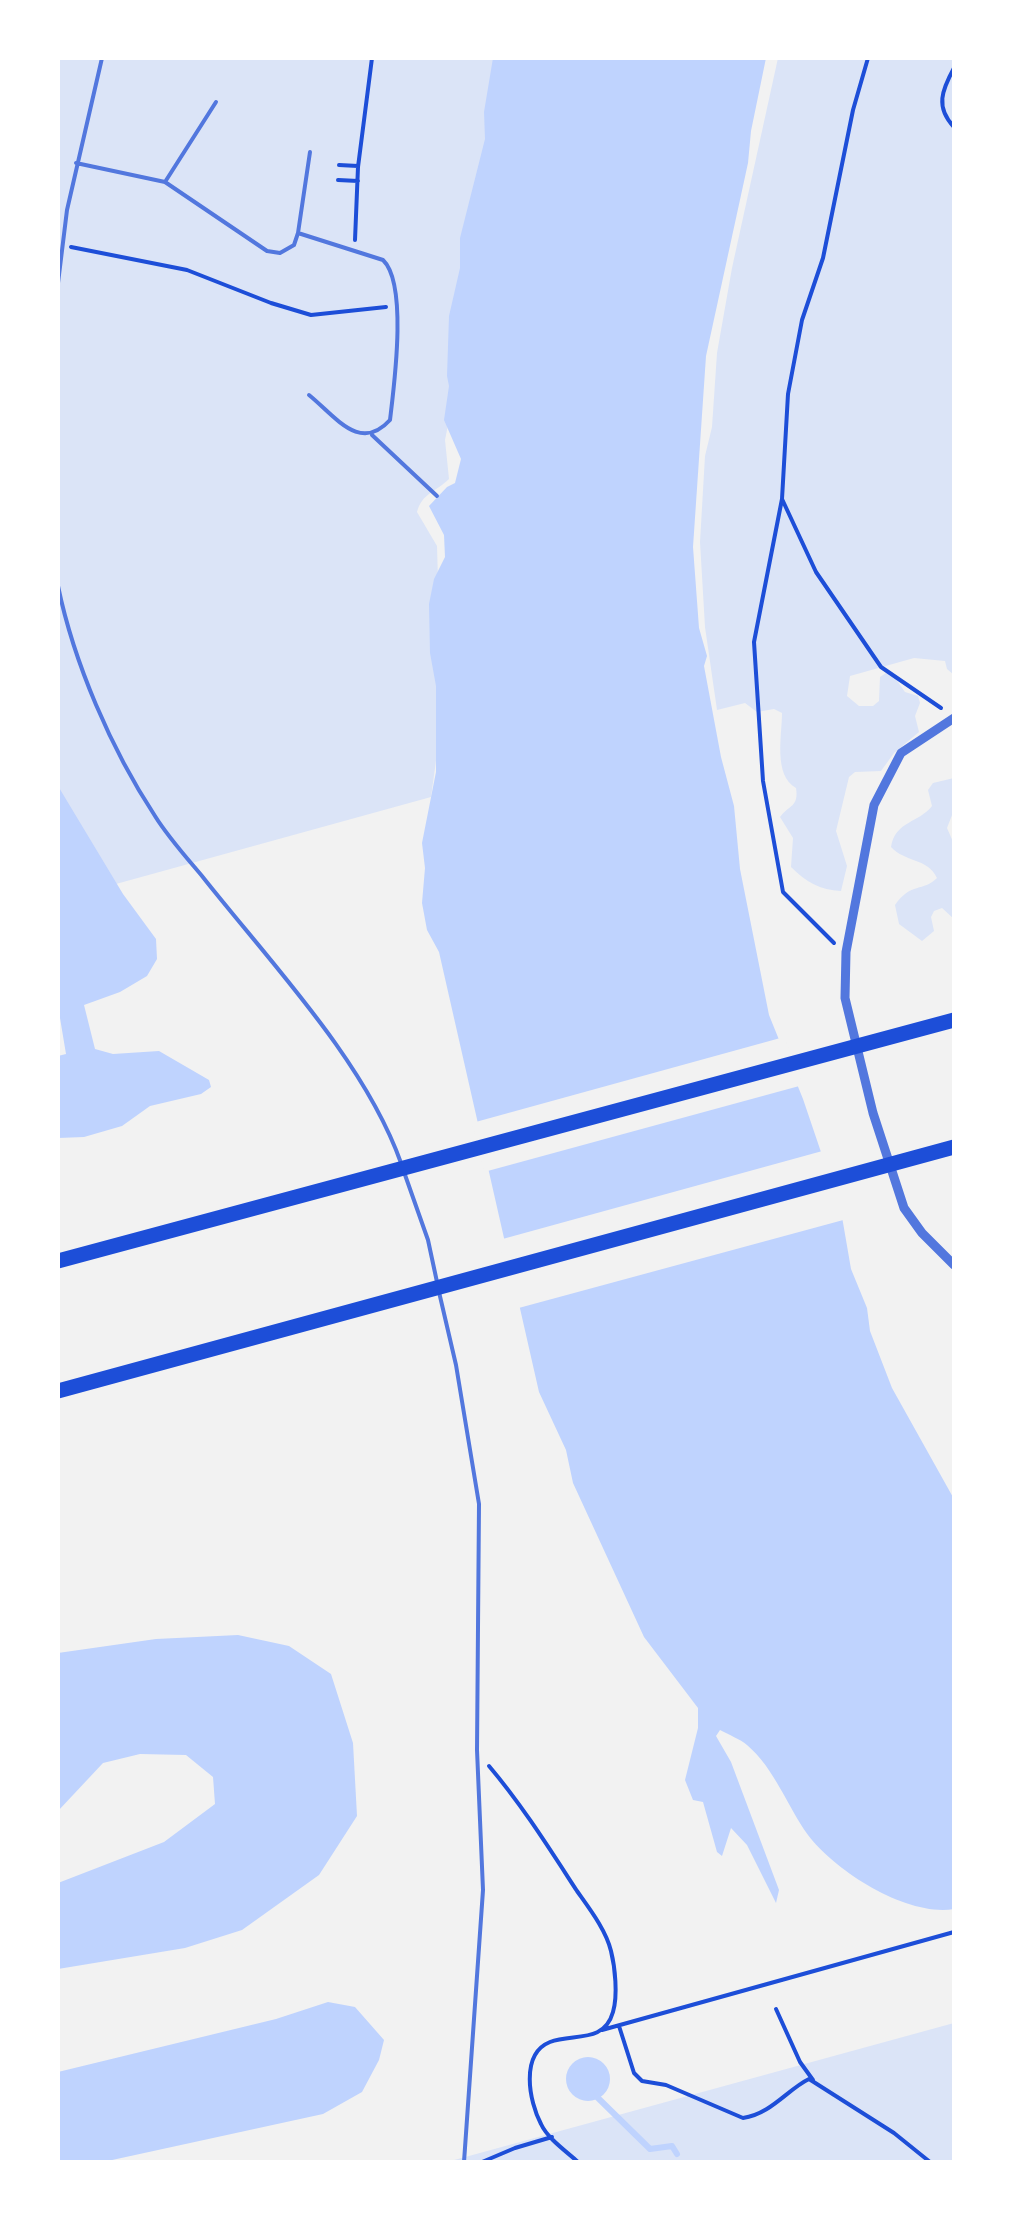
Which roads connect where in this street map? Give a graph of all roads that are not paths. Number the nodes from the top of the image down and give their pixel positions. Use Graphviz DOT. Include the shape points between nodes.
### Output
graph roads {
  1 [pos="102,58"];
  2 [pos="216,102"];
  3 [pos="310,152"];
  4 [pos="76,163"];
  5 [pos="165,182"];
  6 [pos="298,233"];
  7 [pos="58,283"];
  8 [pos="310,395"];
  9 [pos="372,434"];
  10 [pos="437,496"];
  11 [pos="58,586"];
  12 [pos="954,717"];
  13 [pos="954,1020"];
  14 [pos="948,1149"];
  15 [pos="58,1262"];
  16 [pos="954,1265"];
  17 [pos="58,1391"];
  18 [pos="464,2162"];
  1 -- 4 [label="lane"];
  2 -- 5 [label="lane"];
  3 -- 6 [label="lane"];
  4 -- 5 [label="lane"];
  4 -- 7 [label="lane"];
  5 -- 6 [label="lane" via="267,250 280,253 294,245"];
  6 -- 9 [label="lane" via="388,263 393,271 390,420"];
  8 -- 9 [label="lane" via="357,433"];
  9 -- 10 [label="lane"];
  11 -- 18 [label="lane" via="76,656 155,817 352,1070 392,1138 428,1240 478,1504 476,1750 483,1890"];
  12 -- 16 [label="street" via="901,753 874,805 846,952 845,998 904,1208"];
  13 -- 15 [label="highway"];
  14 -- 17 [label="highway"];
}
